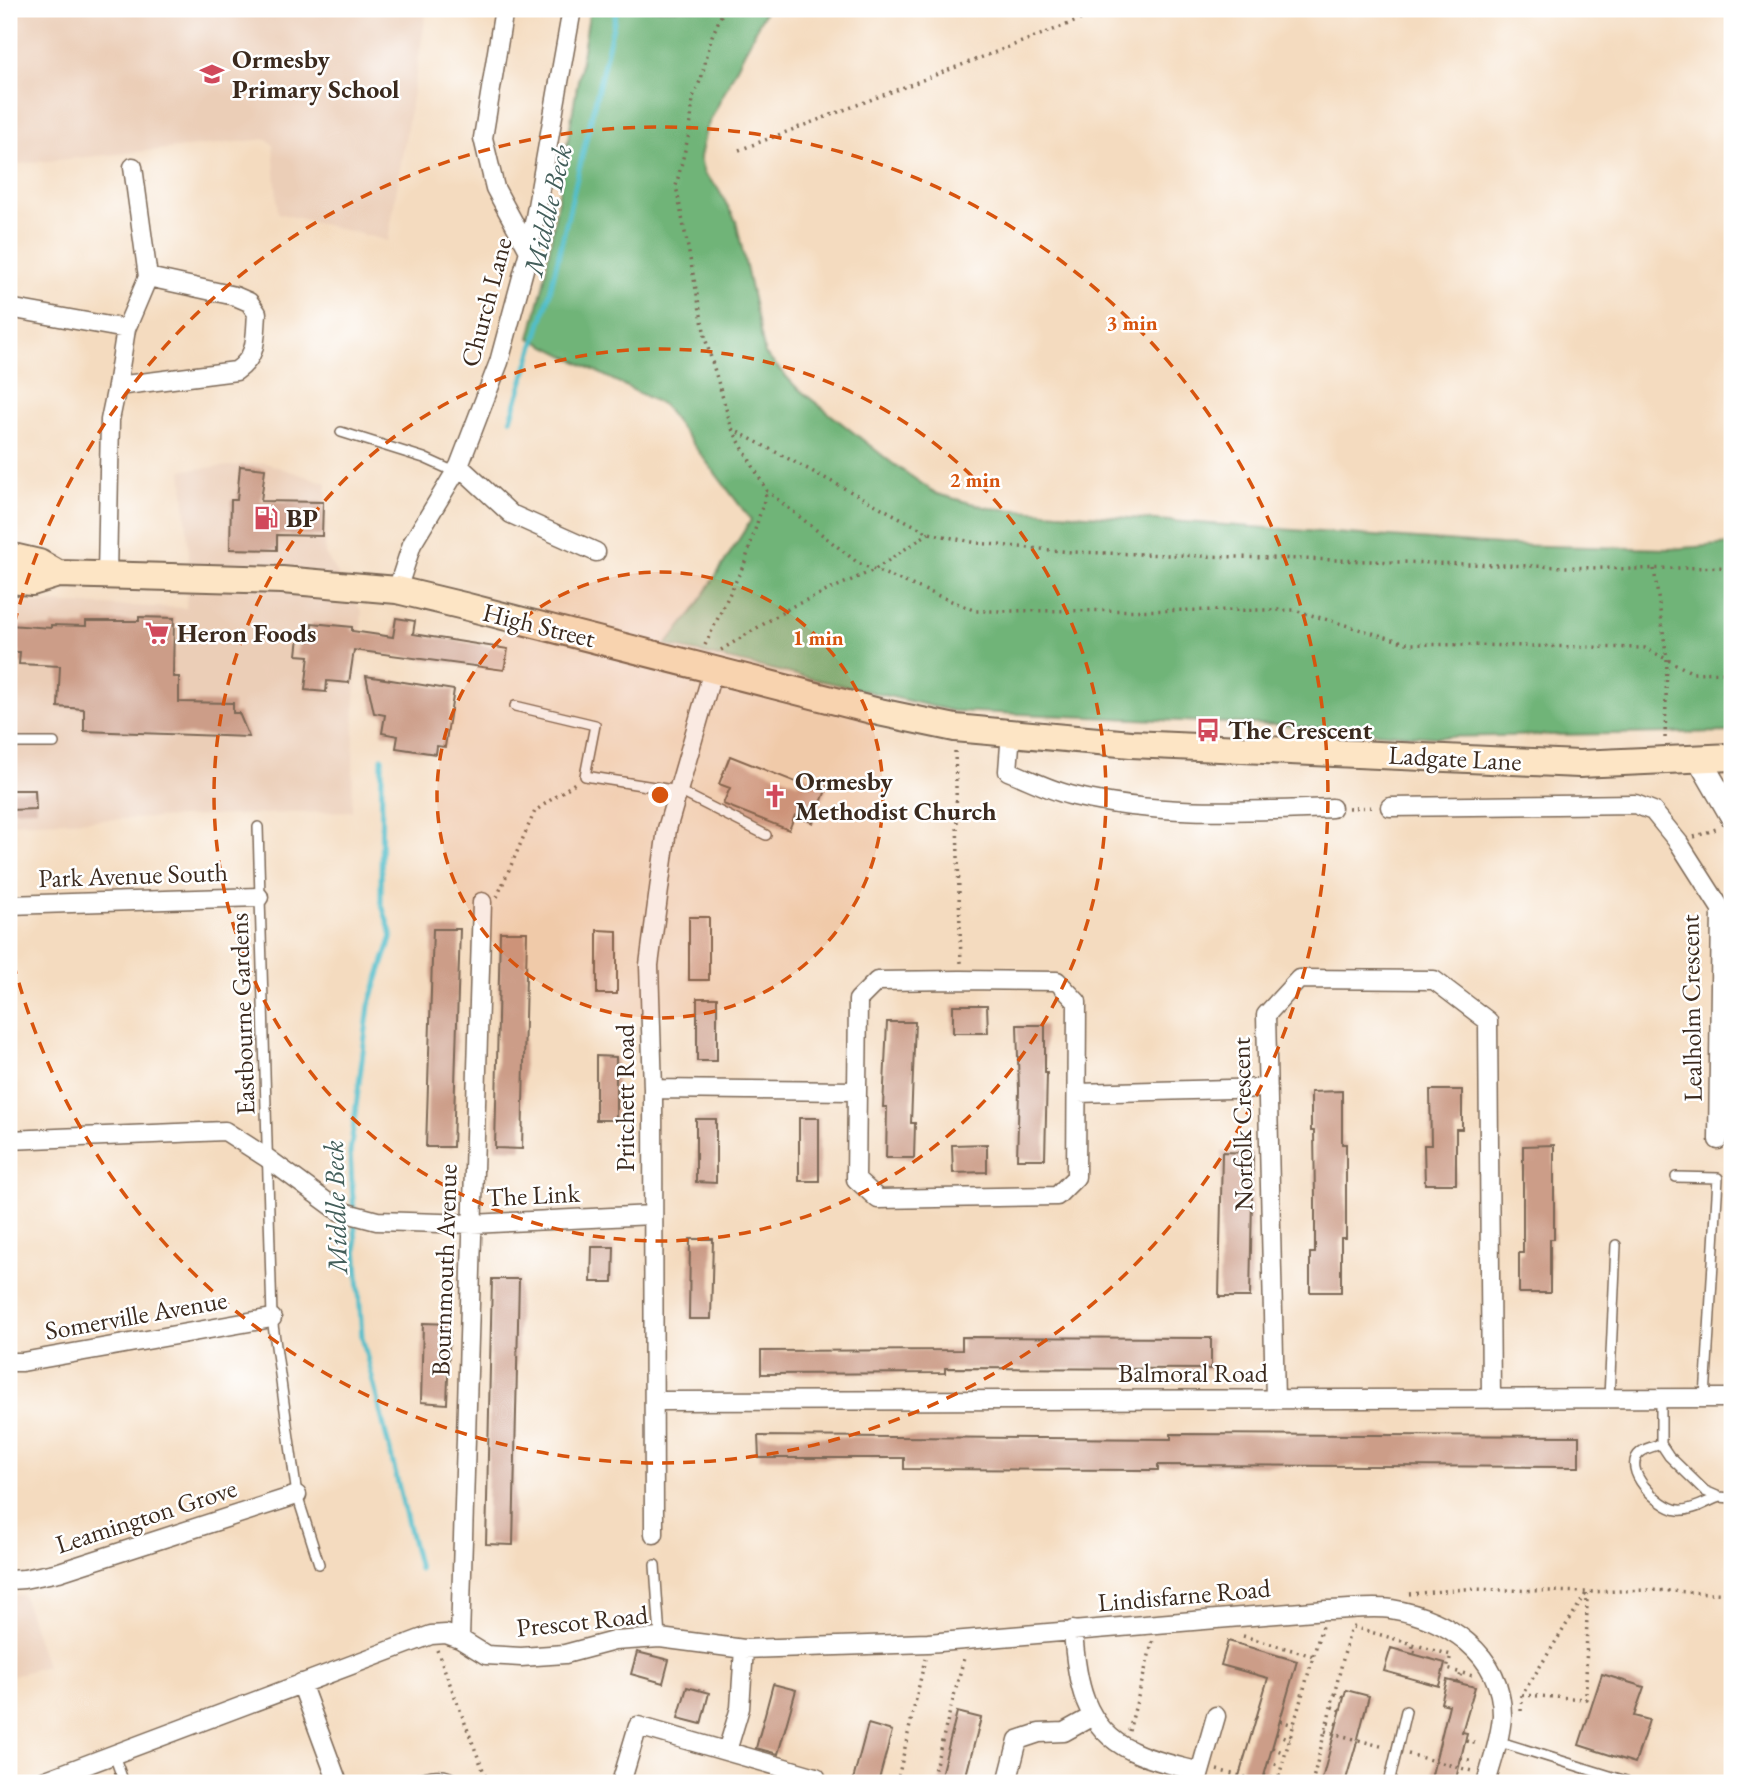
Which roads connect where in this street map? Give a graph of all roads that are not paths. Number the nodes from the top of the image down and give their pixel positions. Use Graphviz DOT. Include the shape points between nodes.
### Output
graph roads {
  1 [pos="504,9"];
  2 [pos="572,9"];
  3 [pos="133,167"];
  4 [pos="529,251"];
  5 [pos="148,277"];
  6 [pos="9,307"];
  7 [pos="126,329"];
  8 [pos="117,386"];
  9 [pos="341,432"];
  10 [pos="457,469"];
  11 [pos="596,552"];
  12 [pos="9,556"];
  13 [pos="58,574"];
  14 [pos="107,576"];
  15 [pos="9,580"];
  16 [pos="397,590"];
  17 [pos="704,667"];
  18 [pos="515,706"];
  19 [pos="1011,732"];
  20 [pos="9,743"];
  21 [pos="54,743"];
  22 [pos="1732,757"];
  23 [pos="1699,759"];
  24 [pos="678,790"];
  25 [pos="1390,807"];
  26 [pos="1332,808"];
  27 [pos="1727,821"];
  28 [pos="258,827"];
  29 [pos="766,835"];
  30 [pos="259,897"];
  31 [pos="482,902"];
  32 [pos="9,905"];
  33 [pos="1268,1088"];
  34 [pos="653,1089"];
  35 [pos="856,1091"];
  36 [pos="1726,1092"];
  37 [pos="1077,1093"];
  38 [pos="9,1140"];
  39 [pos="1718,1140"];
  40 [pos="267,1158"];
  41 [pos="1676,1177"];
  42 [pos="652,1215"];
  43 [pos="472,1224"];
  44 [pos="1616,1245"];
  45 [pos="272,1318"];
  46 [pos="9,1362"];
  47 [pos="1609,1398"];
  48 [pos="1661,1398"];
  49 [pos="1705,1398"];
  50 [pos="1732,1398"];
  51 [pos="1275,1399"];
  52 [pos="1491,1399"];
  53 [pos="654,1401"];
  54 [pos="1661,1444"];
  55 [pos="298,1494"];
  56 [pos="1719,1497"];
  57 [pos="1732,1498"];
  58 [pos="654,1534"];
  59 [pos="319,1564"];
  60 [pos="655,1565"];
  61 [pos="9,1580"];
  62 [pos="1073,1630"];
  63 [pos="660,1638"];
  64 [pos="460,1639"];
  65 [pos="744,1649"];
  66 [pos="301,1683"];
  67 [pos="1406,1711"];
  68 [pos="1216,1716"];
  69 [pos="1091,1717"];
  70 [pos="1506,1743"];
  71 [pos="727,1751"];
  72 [pos="114,1755"];
  73 [pos="1199,1774"];
  74 [pos="1626,1781"];
  75 [pos="38,1783"];
  76 [pos="124,1783"];
  77 [pos="338,1783"];
  78 [pos="405,1783"];
  79 [pos="459,1783"];
  80 [pos="621,1783"];
  81 [pos="814,1783"];
  82 [pos="1007,1783"];
  83 [pos="1389,1783"];
  84 [pos="1486,1783"];
  1 -- 4 [label="street" via="483,138 495,187"];
  2 -- 4 [label="street, Church Lane"];
  3 -- 5 [label="street"];
  4 -- 10 [label="street, Church Lane" via="499,362"];
  5 -- 7 [label="street"];
  5 -- 8 [label="street" via="249,302 257,313 253,352 248,363 236,371"];
  6 -- 7 [label="street"];
  7 -- 8 [label="street"];
  8 -- 14 [label="street" via="110,420"];
  9 -- 10 [label="lane"];
  10 -- 11 [label="street" via="511,514"];
  10 -- 16 [label="street, Church Lane" via="412,544"];
  12 -- 13 [label="main road, High Street"];
  13 -- 14 [label="main road, High Street"];
  13 -- 15 [label="main road, High Street" via="32,582"];
  14 -- 16 [label="main road, High Street" via="282,580"];
  16 -- 17 [label="main road, High Street"];
  17 -- 19 [label="main road, High Street" via="879,712 955,728"];
  17 -- 24 [label="street, Pritchett Road"];
  18 -- 24 [label="lane" via="595,725 585,776"];
  19 -- 23 [label="main road, Ladgate Lane" via="1131,744 1579,764"];
  19 -- 26 [label="street" via="1008,771 1071,796 1142,809"];
  20 -- 21 [label="lane"];
  22 -- 23 [label="main road, Ladgate Lane"];
  23 -- 27 [label="street"];
  24 -- 29 [label="lane"];
  24 -- 34 [label="street, Pritchett Road" via="667,829 649,965"];
  25 -- 36 [label="street, Lealholm Crescent" via="1636,804 1653,811 1721,909"];
  28 -- 30 [label="lane, Eastbourne Gardens"];
  30 -- 32 [label="street, Park Avenue South"];
  30 -- 40 [label="lane, Eastbourne Gardens"];
  31 -- 43 [label="street, Bournmouth Avenue"];
  33 -- 37 [label="street"];
  33 -- 51 [label="street, Norfolk Crescent"];
  33 -- 52 [label="street, Norfolk Crescent" via="1266,1015 1299,979 1434,980 1488,1021"];
  34 -- 35 [label="street"];
  34 -- 42 [label="street, Pritchett Road"];
  35 -- 37 [label="street" via="856,1179 878,1199 1057,1196 1076,1177"];
  35 -- 37 [label="street" via="858,1000 877,981 961,980 1056,981 1077,1002"];
  36 -- 39 [label="street, Lealholm Crescent"];
  38 -- 40 [label="street, The Link" via="225,1131"];
  40 -- 43 [label="street, The Link" via="339,1211 377,1222"];
  40 -- 45 [label="lane, Eastbourne Gardens"];
  41 -- 49 [label="lane" via="1718,1178"];
  42 -- 43 [label="street, The Link"];
  42 -- 53 [label="street, Pritchett Road"];
  43 -- 64 [label="street, Bournmouth Avenue"];
  44 -- 47 [label="lane"];
  45 -- 46 [label="street, Somerville Avenue"];
  45 -- 55 [label="lane"];
  47 -- 48 [label="street, Balmoral Road"];
  47 -- 52 [label="street, Balmoral Road"];
  48 -- 49 [label="street, Balmoral Road"];
  48 -- 54 [label="lane"];
  49 -- 50 [label="street, Balmoral Road"];
  51 -- 52 [label="street, Balmoral Road"];
  51 -- 53 [label="street, Balmoral Road"];
  53 -- 58 [label="street, Pritchett Road"];
  54 -- 56 [label="lane" via="1688,1476"];
  54 -- 56 [label="lane" via="1642,1451 1634,1471 1656,1498 1666,1507 1685,1510"];
  55 -- 59 [label="lane"];
  55 -- 61 [label="street, Leamington Grove" via="59,1572"];
  56 -- 57 [label="lane"];
  60 -- 63 [label="lane"];
  62 -- 65 [label="street, Lindisfarne Road" via="928,1643"];
  62 -- 69 [label="street" via="1075,1666"];
  62 -- 70 [label="street, Lindisfarne Road" via="1390,1609 1462,1636 1483,1655 1497,1686"];
  63 -- 64 [label="street, Prescot Road" via="521,1657 486,1655"];
  63 -- 65 [label="street, Prescot Road"];
  64 -- 66 [label="street, Prescot Road" via="431,1635"];
  65 -- 71 [label="street" via="740,1708"];
  66 -- 72 [label="street"];
  66 -- 77 [label="street"];
  67 -- 83 [label="lane"];
  68 -- 73 [label="street"];
  69 -- 73 [label="street" via="1132,1752"];
  69 -- 82 [label="street" via="1064,1732 1018,1740"];
  70 -- 74 [label="lane"];
  70 -- 84 [label="street, Lindisfarne Road"];
  71 -- 80 [label="street" via="638,1726"];
  71 -- 81 [label="street" via="816,1777"];
  72 -- 75 [label="street"];
  72 -- 76 [label="lane"];
  78 -- 79 [label="lane" via="438,1774"];
}
